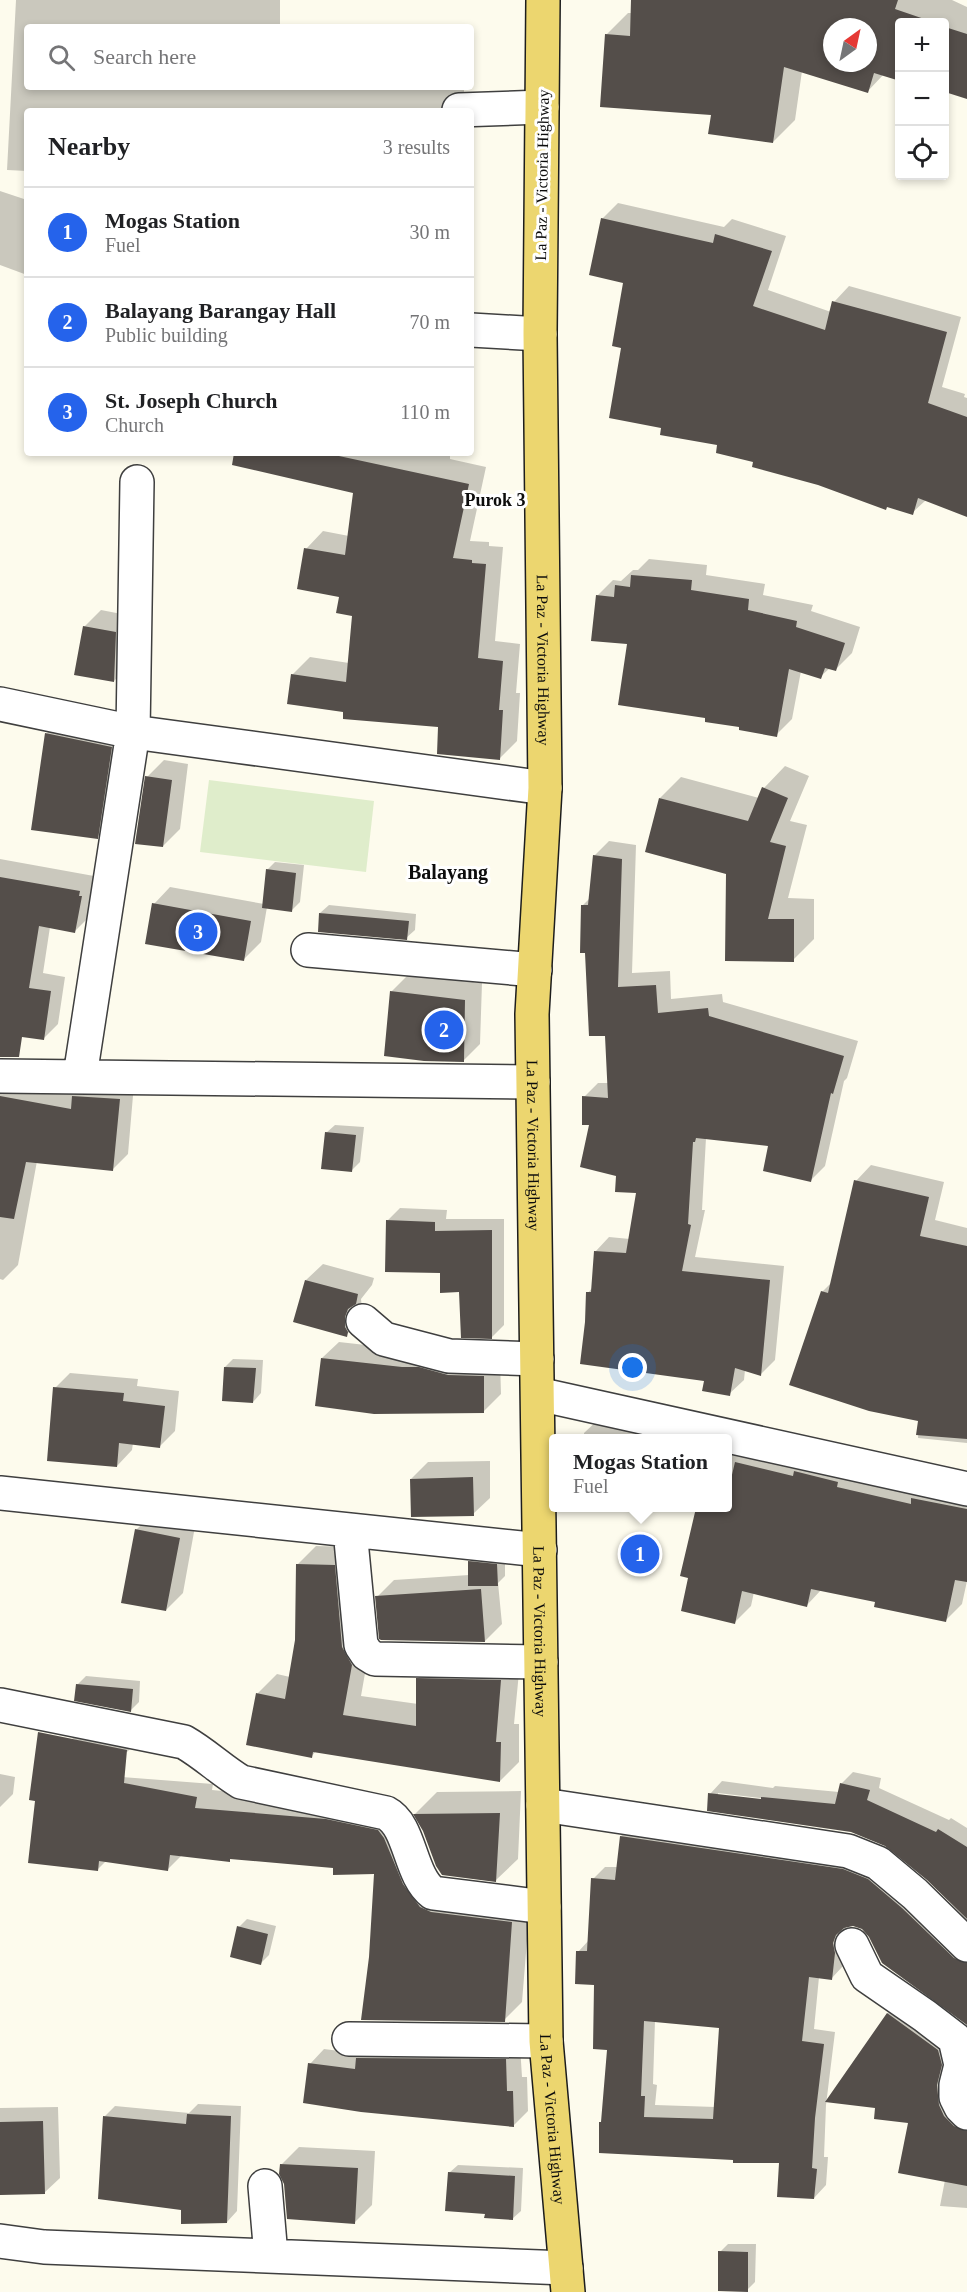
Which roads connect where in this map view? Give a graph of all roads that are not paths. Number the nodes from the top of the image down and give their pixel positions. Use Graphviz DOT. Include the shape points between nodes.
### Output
graph roads {
  1 [pos="543,0"];
  2 [pos="542,107"];
  3 [pos="474,109"];
  4 [pos="474,330"];
  5 [pos="540,334"];
  6 [pos="137,482"];
  7 [pos="0,704"];
  8 [pos="133,732"];
  9 [pos="545,788"];
  10 [pos="308,950"];
  11 [pos="535,970"];
  12 [pos="0,1076"];
  13 [pos="80,1076"];
  14 [pos="533,1082"];
  15 [pos="363,1321"];
  16 [pos="537,1359"];
  17 [pos="538,1394"];
  18 [pos="719,1434"];
  19 [pos="732,1437"];
  20 [pos="967,1489"];
  21 [pos="0,1492"];
  22 [pos="350,1530"];
  23 [pos="540,1550"];
  24 [pos="541,1662"];
  25 [pos="0,1705"];
  26 [pos="543,1805"];
  27 [pos="544,1907"];
  28 [pos="852,1945"];
  29 [pos="967,1945"];
  30 [pos="349,2039"];
  31 [pos="546,2042"];
  32 [pos="967,2113"];
  33 [pos="265,2186"];
  34 [pos="0,2241"];
  35 [pos="272,2256"];
  36 [pos="567,2280"];
  1 -- 2 [label="main road, La Paz - Victoria Highway"];
  2 -- 3 [label="street"];
  2 -- 5 [label="main road, La Paz - Victoria Highway"];
  4 -- 5 [label="street"];
  5 -- 9 [label="main road, La Paz - Victoria Highway"];
  6 -- 8 [label="street"];
  7 -- 8 [label="street"];
  8 -- 9 [label="street"];
  8 -- 13 [label="street"];
  9 -- 11 [label="main road, La Paz - Victoria Highway"];
  10 -- 11 [label="street"];
  11 -- 14 [label="main road, La Paz - Victoria Highway"];
  12 -- 13 [label="street"];
  13 -- 14 [label="street"];
  14 -- 16 [label="main road, La Paz - Victoria Highway"];
  15 -- 16 [label="street" via="384,1339 449,1356"];
  16 -- 17 [label="main road, La Paz - Victoria Highway"];
  17 -- 18 [label="street"];
  17 -- 23 [label="main road, La Paz - Victoria Highway"];
  19 -- 20 [label="street"];
  21 -- 22 [label="street"];
  22 -- 23 [label="street"];
  22 -- 24 [label="street" via="361,1646 367,1654 375,1659"];
  23 -- 24 [label="main road, La Paz - Victoria Highway"];
  24 -- 26 [label="main road, La Paz - Victoria Highway"];
  25 -- 27 [label="street" via="184,1742 241,1782 386,1813 397,1822 422,1881 433,1893"];
  26 -- 27 [label="main road, La Paz - Victoria Highway"];
  26 -- 29 [label="street" via="848,1851 878,1863"];
  27 -- 31 [label="main road, La Paz - Victoria Highway"];
  28 -- 32 [label="street" via="867,1976 955,2039 961,2065 956,2097"];
  30 -- 31 [label="street"];
  31 -- 36 [label="main road, La Paz - Victoria Highway"];
  33 -- 35 [label="street"];
  34 -- 35 [label="street" via="44,2247"];
  35 -- 36 [label="street"];
}
